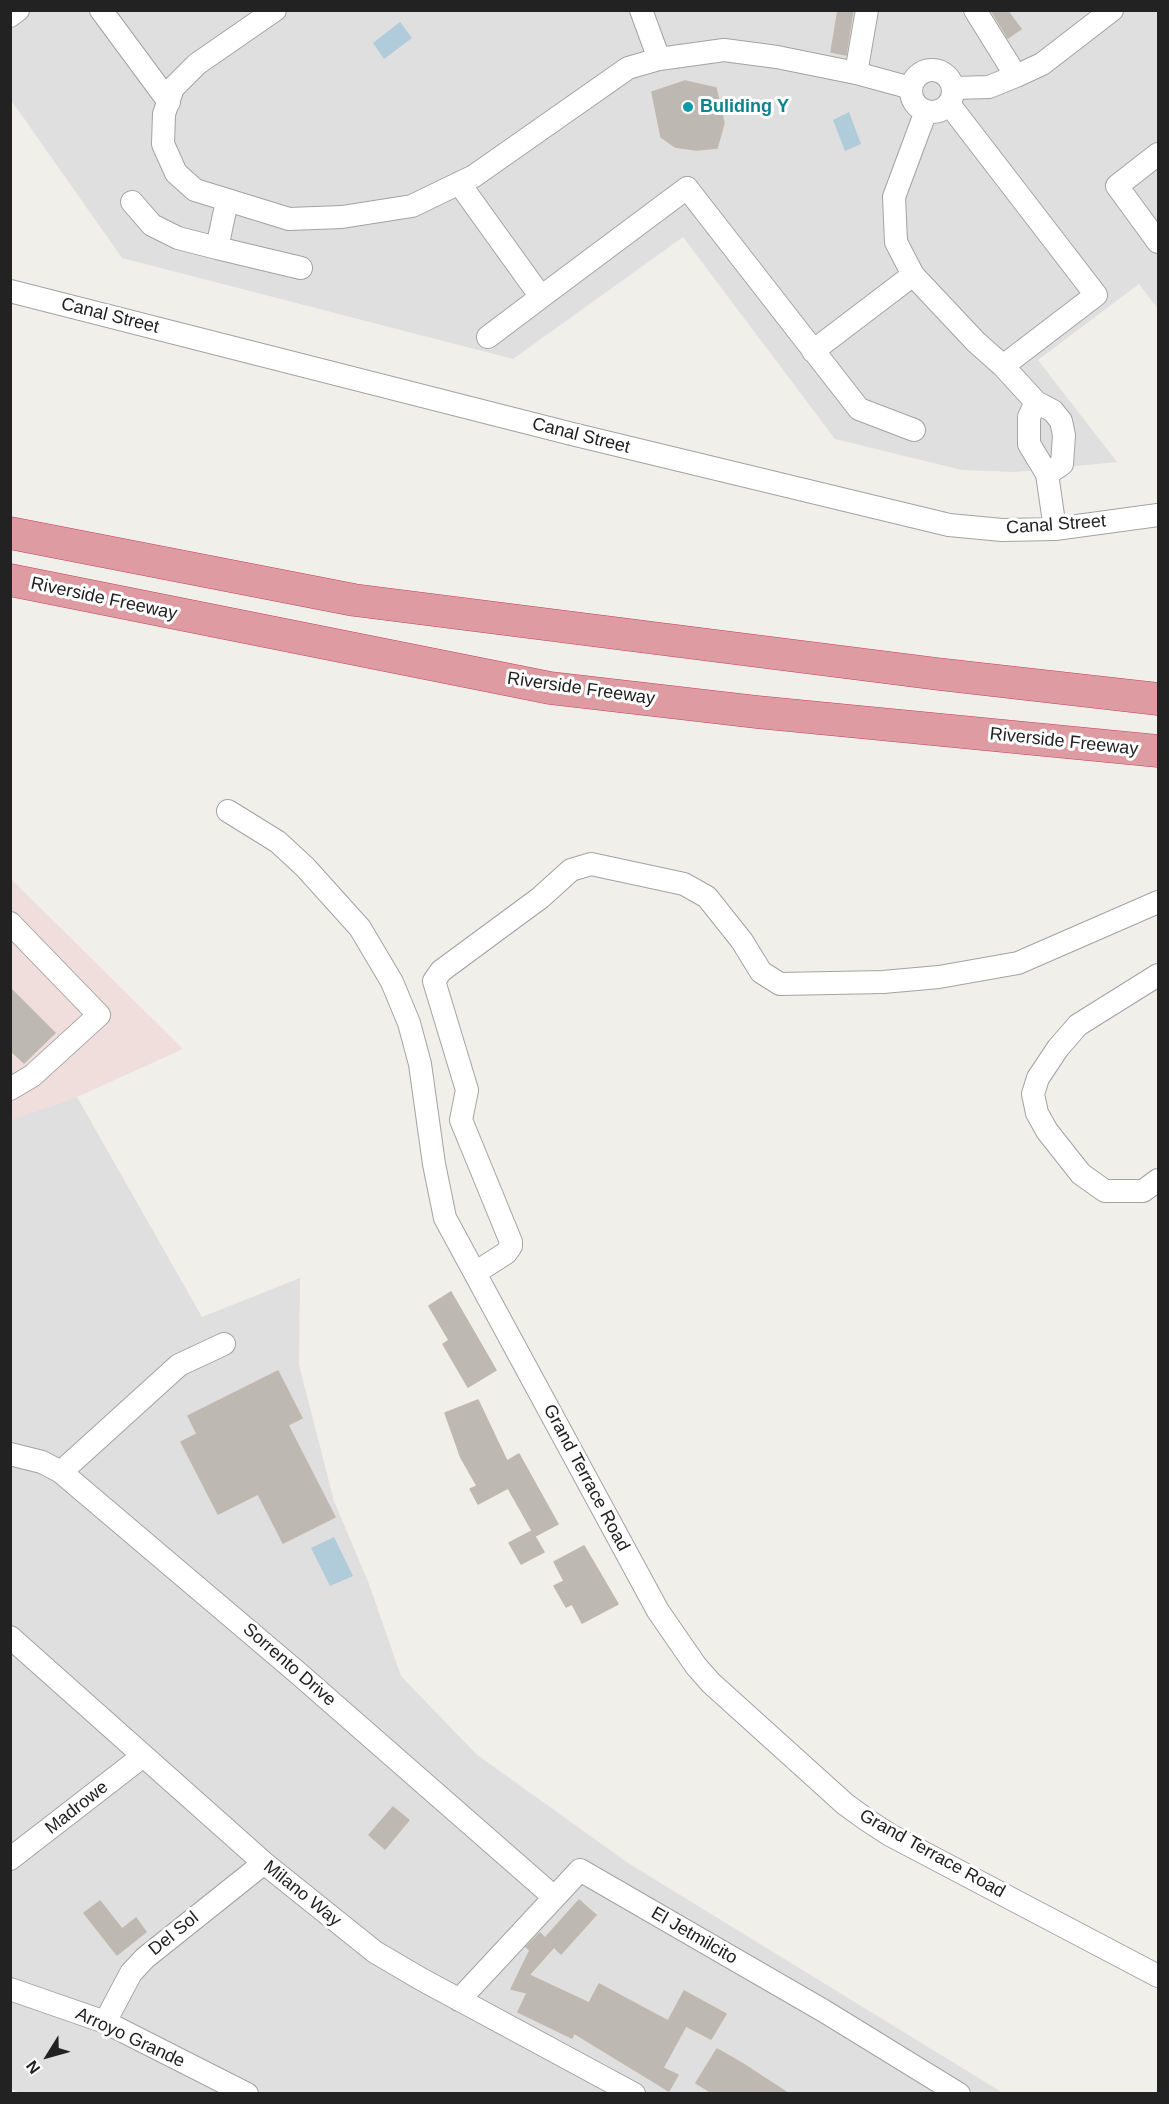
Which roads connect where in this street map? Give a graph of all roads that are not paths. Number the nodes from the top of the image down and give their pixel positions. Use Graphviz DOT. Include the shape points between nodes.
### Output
graph roads {
  1 [pos="18,10"];
  2 [pos="101,10"];
  3 [pos="275,10"];
  4 [pos="641,10"];
  5 [pos="867,10"];
  6 [pos="975,10"];
  7 [pos="1112,10"];
  8 [pos="10,16"];
  9 [pos="658,59"];
  10 [pos="856,73"];
  11 [pos="1016,76"];
  12 [pos="911,88"];
  13 [pos="951,96"];
  14 [pos="169,102"];
  15 [pos="926,111"];
  16 [pos="1158,154"];
  17 [pos="459,183"];
  18 [pos="227,201"];
  19 [pos="132,202"];
  20 [pos="1158,242"];
  21 [pos="217,248"];
  22 [pos="301,268"];
  23 [pos="913,275"];
  24 [pos="10,291"];
  25 [pos="541,297"];
  26 [pos="488,337"];
  27 [pos="813,351"];
  28 [pos="1003,366"];
  29 [pos="1036,402"];
  30 [pos="914,430"];
  31 [pos="1047,474"];
  32 [pos="1158,515"];
  33 [pos="1055,529"];
  34 [pos="10,533"];
  35 [pos="10,580"];
  36 [pos="1158,699"];
  37 [pos="1158,751"];
  38 [pos="228,811"];
  39 [pos="1158,902"];
  40 [pos="10,923"];
  41 [pos="1158,975"];
  42 [pos="10,1089"];
  43 [pos="1158,1180"];
  44 [pos="475,1273"];
  45 [pos="224,1344"];
  46 [pos="10,1454"];
  47 [pos="61,1472"];
  48 [pos="15,1648"];
  49 [pos="143,1756"];
  50 [pos="10,1859"];
  51 [pos="264,1863"];
  52 [pos="554,1897"];
  53 [pos="1158,1976"];
  54 [pos="10,1989"];
  55 [pos="459,2000"];
  56 [pos="105,2022"];
  57 [pos="247,2094"];
  58 [pos="634,2094"];
  59 [pos="959,2094"];
  1 -- 8 [label="street"];
  2 -- 14 [label="street"];
  3 -- 14 [label="street" via="197,64 173,88"];
  4 -- 9 [label="street"];
  5 -- 10 [label="street"];
  6 -- 11 [label="street"];
  7 -- 11 [label="street" via="1042,64"];
  9 -- 10 [label="street" via="724,50"];
  9 -- 17 [label="street" via="628,68"];
  10 -- 12 [label="street"];
  11 -- 13 [label="street"];
  12 -- 13 [label="street" via="917,76 929,70 942,72"];
  12 -- 15 [label="street" via="915,102"];
  13 -- 15 [label="street" via="938,111"];
  13 -- 28 [label="street" via="1096,295"];
  14 -- 18 [label="street" via="164,114 163,144 176,173 195,190"];
  15 -- 23 [label="street" via="894,197 896,242"];
  16 -- 20 [label="street" via="1117,186"];
  17 -- 18 [label="street" via="412,206 342,217 289,219"];
  17 -- 25 [label="street"];
  18 -- 21 [label="street"];
  19 -- 21 [label="street" via="152,225 178,238"];
  21 -- 22 [label="street"];
  23 -- 27 [label="street"];
  23 -- 28 [label="street"];
  24 -- 33 [label="street, Canal Street" via="898,514 959,526"];
  25 -- 26 [label="street"];
  25 -- 27 [label="street" via="687,188"];
  27 -- 30 [label="street" via="859,410"];
  28 -- 29 [label="street"];
  29 -- 31 [label="street" via="1029,417 1029,444"];
  29 -- 31 [label="street" via="1053,411 1061,421 1064,435 1062,464"];
  31 -- 33 [label="street"];
  32 -- 33 [label="street, Canal Street"];
  34 -- 36 [label="highway" via="354,600"];
  35 -- 37 [label="highway, Riverside Freeway" via="550,688"];
  38 -- 44 [label="street, Grand Terrace Road" via="278,842 305,867 360,928 392,982 410,1023 420,1064 445,1218"];
  39 -- 44 [label="street" via="1018,963 939,978 780,984 761,972 707,897 684,884 591,864 571,870 540,898 441,971 434,981 467,1090 461,1120 511,1242 506,1253"];
  40 -- 42 [label="street" via="99,1015 32,1076"];
  41 -- 43 [label="street" via="1078,1025 1038,1078 1033,1094 1036,1113 1047,1131 1081,1174 1105,1191 1143,1191"];
  44 -- 53 [label="street, Grand Terrace Road" via="658,1611 711,1683 867,1820"];
  45 -- 47 [label="street" via="179,1365"];
  46 -- 47 [label="street, Sorrento Drive" via="42,1461"];
  47 -- 52 [label="street, Sorrento Drive"];
  48 -- 49 [label="street, Milano Way"];
  49 -- 50 [label="street, Madrowe"];
  49 -- 51 [label="street, Milano Way"];
  51 -- 55 [label="street, Milano Way" via="375,1952"];
  51 -- 56 [label="street, Del Sol" via="145,1958 131,1973"];
  52 -- 55 [label="street, El Jetmilcito"];
  52 -- 59 [label="street, El Jetmilcito" via="580,1870"];
  54 -- 56 [label="street, Arroyo Grande"];
  55 -- 58 [label="street, Milano Way"];
  56 -- 57 [label="street, Arroyo Grande"];
}
